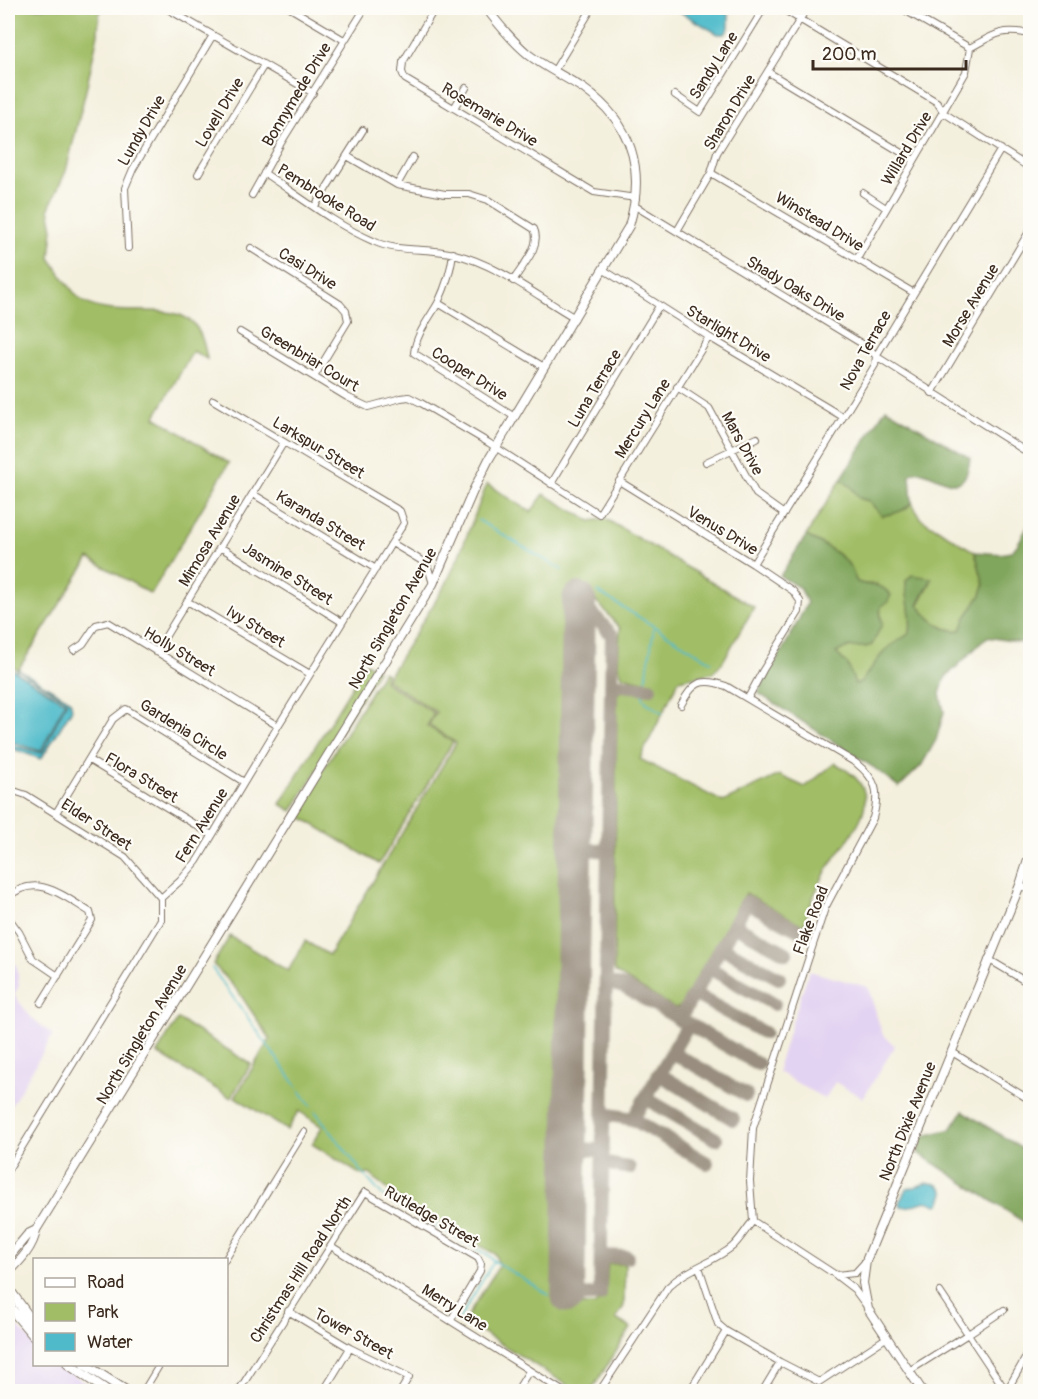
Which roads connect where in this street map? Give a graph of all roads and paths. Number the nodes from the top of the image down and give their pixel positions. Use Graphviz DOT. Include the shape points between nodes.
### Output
graph roads {
  1 [pos="166,8"];
  2 [pos="290,8"];
  3 [pos="365,8"];
  4 [pos="435,8"];
  5 [pos="486,8"];
  6 [pos="592,8"];
  7 [pos="764,8"];
  8 [pos="781,8"];
  9 [pos="807,8"];
  10 [pos="901,8"];
  11 [pos="799,20"];
  12 [pos="1030,34"];
  13 [pos="213,35"];
  14 [pos="344,40"];
  15 [pos="970,48"];
  16 [pos="264,65"];
  17 [pos="554,71"];
  18 [pos="768,72"];
  19 [pos="466,88"];
  20 [pos="313,93"];
  21 [pos="675,95"];
  22 [pos="454,108"];
  23 [pos="944,113"];
  24 [pos="363,130"];
  25 [pos="1001,150"];
  26 [pos="347,156"];
  27 [pos="413,157"];
  28 [pos="914,160"];
  29 [pos="1030,168"];
  30 [pos="264,173"];
  31 [pos="711,173"];
  32 [pos="198,174"];
  33 [pos="398,185"];
  34 [pos="863,193"];
  35 [pos="252,195"];
  36 [pos="635,202"];
  37 [pos="315,207"];
  38 [pos="886,208"];
  39 [pos="1030,230"];
  40 [pos="677,231"];
  41 [pos="1022,243"];
  42 [pos="128,248"];
  43 [pos="251,248"];
  44 [pos="1030,249"];
  45 [pos="453,254"];
  46 [pos="857,259"];
  47 [pos="604,270"];
  48 [pos="513,281"];
  49 [pos="914,293"];
  50 [pos="438,303"];
  51 [pos="659,306"];
  52 [pos="574,318"];
  53 [pos="240,332"];
  54 [pos="709,337"];
  55 [pos="876,356"];
  56 [pos="544,367"];
  57 [pos="314,377"];
  58 [pos="677,387"];
  59 [pos="932,393"];
  60 [pos="213,400"];
  61 [pos="513,416"];
  62 [pos="843,417"];
  63 [pos="757,438"];
  64 [pos="284,442"];
  65 [pos="495,448"];
  66 [pos="731,450"];
  67 [pos="1030,454"];
  68 [pos="706,462"];
  69 [pos="619,481"];
  70 [pos="551,484"];
  71 [pos="252,494"];
  72 [pos="599,514"];
  73 [pos="784,514"];
  74 [pos="404,523"];
  75 [pos="392,543"];
  76 [pos="220,547"];
  77 [pos="445,560"];
  78 [pos="427,564"];
  79 [pos="753,564"];
  80 [pos="376,569"];
  81 [pos="433,584"];
  82 [pos="187,601"];
  83 [pos="342,622"];
  84 [pos="74,650"];
  85 [pos="156,652"];
  86 [pos="310,674"];
  87 [pos="748,698"];
  88 [pos="681,705"];
  89 [pos="278,726"];
  90 [pos="89,760"];
  91 [pos="244,782"];
  92 [pos="8,789"];
  93 [pos="56,813"];
  94 [pos="212,835"];
  95 [pos="1030,854"];
  96 [pos="1020,885"];
  97 [pos="1030,891"];
  98 [pos="8,897"];
  99 [pos="160,898"];
  100 [pos="8,917"];
  101 [pos="988,959"];
  102 [pos="58,976"];
  103 [pos="1030,984"];
  104 [pos="41,1003"];
  105 [pos="952,1052"];
  106 [pos="1030,1100"];
  107 [pos="304,1132"];
  108 [pos="8,1170"];
  109 [pos="365,1192"];
  110 [pos="753,1221"];
  111 [pos="36,1230"];
  112 [pos="331,1246"];
  113 [pos="8,1258"];
  114 [pos="226,1258"];
  115 [pos="866,1261"];
  116 [pos="699,1267"];
  117 [pos="8,1273"];
  118 [pos="836,1275"];
  119 [pos="8,1288"];
  120 [pos="940,1292"];
  121 [pos="8,1305"];
  122 [pos="868,1309"];
  123 [pos="1004,1310"];
  124 [pos="288,1311"];
  125 [pos="451,1320"];
  126 [pos="33,1323"];
  127 [pos="726,1331"];
  128 [pos="33,1335"];
  129 [pos="968,1335"];
  130 [pos="886,1338"];
  131 [pos="350,1348"];
  132 [pos="1030,1350"];
  133 [pos="780,1362"];
  134 [pos="70,1366"];
  135 [pos="86,1366"];
  136 [pos="159,1366"];
  137 [pos="529,1371"];
  138 [pos="909,1371"];
  139 [pos="1006,1391"];
  140 [pos="109,1392"];
  141 [pos="128,1392"];
  142 [pos="143,1392"];
  143 [pos="238,1392"];
  144 [pos="323,1392"];
  145 [pos="400,1392"];
  146 [pos="516,1392"];
  147 [pos="564,1392"];
  148 [pos="599,1392"];
  149 [pos="689,1392"];
  150 [pos="762,1392"];
  151 [pos="923,1392"];
  1 -- 13 [label="street"];
  2 -- 14 [label="street"];
  3 -- 14 [label="street, Bonnymede Drive"];
  4 -- 22 [label="street, Rosemarie Drive" via="403,62 402,72 405,79"];
  5 -- 17 [label="street, North Singleton Avenue" via="515,43"];
  6 -- 17 [label="street"];
  7 -- 21 [label="street, Sandy Lane" via="700,112"];
  8 -- 11 [label="street"];
  9 -- 11 [label="street, Sharon Drive"];
  10 -- 15 [label="street"];
  11 -- 18 [label="street, Sharon Drive"];
  11 -- 23 [label="street" via="937,102"];
  12 -- 15 [label="street" via="1012,30 998,33"];
  13 -- 16 [label="street"];
  13 -- 42 [label="street, Lundy Drive" via="132,169 125,188"];
  14 -- 20 [label="street, Bonnymede Drive"];
  15 -- 23 [label="street, Willard Drive" via="966,72"];
  16 -- 20 [label="street"];
  16 -- 32 [label="street, Lovell Drive"];
  17 -- 36 [label="street, North Singleton Avenue" via="607,108 623,131 635,159"];
  18 -- 28 [label="street"];
  18 -- 31 [label="street, Sharon Drive" via="717,153"];
  19 -- 22 [label="street"];
  20 -- 30 [label="street, Bonnymede Drive"];
  22 -- 36 [label="street, Rosemarie Drive" via="594,192"];
  23 -- 25 [label="street"];
  23 -- 28 [label="street, Willard Drive"];
  24 -- 26 [label="street"];
  25 -- 29 [label="street"];
  25 -- 49 [label="street, Nova Terrace"];
  26 -- 33 [label="street"];
  26 -- 37 [label="street"];
  27 -- 33 [label="street"];
  28 -- 38 [label="street, Willard Drive"];
  30 -- 35 [label="street, Bonnymede Drive"];
  30 -- 37 [label="street, Pembrooke Road"];
  31 -- 40 [label="street, Sharon Drive"];
  31 -- 46 [label="street, Winstead Drive"];
  33 -- 48 [label="street" via="488,200 534,229 535,245"];
  34 -- 38 [label="street"];
  36 -- 40 [label="street, Shady Oaks Drive"];
  36 -- 47 [label="street, North Singleton Avenue" via="629,226"];
  37 -- 45 [label="street, Pembrooke Road" via="375,242 394,248"];
  38 -- 46 [label="street, Willard Drive"];
  39 -- 41 [label="street, Morse Avenue"];
  40 -- 55 [label="street, Shady Oaks Drive" via="869,348"];
  41 -- 44 [label="street"];
  41 -- 59 [label="street, Morse Avenue"];
  43 -- 57 [label="street, Casi Drive" via="346,311 348,321"];
  45 -- 48 [label="street, Pembrooke Road" via="476,261"];
  45 -- 50 [label="street, Cooper Drive" via="450,275"];
  46 -- 49 [label="street, Winstead Drive"];
  47 -- 51 [label="street, Starlight Drive"];
  47 -- 52 [label="street, North Singleton Avenue"];
  48 -- 52 [label="street, Pembrooke Road"];
  49 -- 55 [label="street, Nova Terrace"];
  50 -- 56 [label="street"];
  50 -- 61 [label="street, Cooper Drive" via="415,342 414,353"];
  51 -- 54 [label="street, Starlight Drive"];
  51 -- 70 [label="street, Luna Terrace"];
  52 -- 56 [label="street, North Singleton Avenue"];
  53 -- 57 [label="street, Greenbriar Court"];
  54 -- 58 [label="street, Mercury Lane"];
  54 -- 62 [label="street, Starlight Drive"];
  55 -- 59 [label="street, Shady Oaks Drive"];
  55 -- 62 [label="street, Nova Terrace"];
  56 -- 61 [label="street, North Singleton Avenue"];
  57 -- 65 [label="street, Greenbriar Court" via="368,407 409,398 421,402"];
  58 -- 66 [label="street, Mars Drive" via="709,408"];
  58 -- 69 [label="street, Mercury Lane"];
  59 -- 67 [label="street, Shady Oaks Drive"];
  60 -- 64 [label="street, Larkspur Street"];
  61 -- 65 [label="street, North Singleton Avenue"];
  62 -- 73 [label="street, Nova Terrace"];
  63 -- 66 [label="street"];
  64 -- 71 [label="street, Mimosa Avenue"];
  64 -- 74 [label="street, Larkspur Street" via="400,511"];
  65 -- 70 [label="street, Greenbriar Court"];
  65 -- 77 [label="street, North Singleton Avenue"];
  66 -- 68 [label="street"];
  66 -- 73 [label="street, Mars Drive" via="756,494"];
  69 -- 72 [label="street, Mercury Lane"];
  69 -- 79 [label="street, Venus Drive"];
  70 -- 72 [label="street, Greenbriar Court"];
  71 -- 76 [label="street, Mimosa Avenue"];
  71 -- 80 [label="street, Karanda Street"];
  73 -- 79 [label="street, Nova Terrace"];
  74 -- 75 [label="street, Fern Avenue"];
  75 -- 78 [label="street"];
  75 -- 80 [label="street, Fern Avenue"];
  76 -- 82 [label="street, Mimosa Avenue"];
  76 -- 83 [label="street, Jasmine Street"];
  77 -- 78 [label="street"];
  77 -- 81 [label="street, North Singleton Avenue"];
  78 -- 81 [label="street"];
  79 -- 87 [label="street, Venus Drive" via="793,591 800,601 799,612"];
  80 -- 83 [label="street, Fern Avenue"];
  81 -- 111 [label="street, North Singleton Avenue"];
  82 -- 85 [label="street, Mimosa Avenue"];
  82 -- 86 [label="street, Ivy Street"];
  83 -- 86 [label="street, Fern Avenue"];
  84 -- 85 [label="street, Holly Street" via="96,625 108,622"];
  85 -- 89 [label="street, Holly Street"];
  86 -- 89 [label="street, Fern Avenue"];
  87 -- 88 [label="street, Flake Road" via="710,680 694,685"];
  87 -- 110 [label="street, Flake Road" via="855,763 870,774 877,789 873,818 825,908 753,1128"];
  89 -- 91 [label="street, Fern Avenue"];
  90 -- 91 [label="street, Gardenia Circle" via="113,719 126,709"];
  90 -- 93 [label="street, Gardenia Circle"];
  90 -- 94 [label="street, Flora Street"];
  91 -- 94 [label="street, Fern Avenue"];
  92 -- 93 [label="street, Elder Street" via="27,795"];
  93 -- 99 [label="street, Elder Street" via="125,857"];
  94 -- 99 [label="street, Fern Avenue" via="197,861"];
  95 -- 96 [label="street, North Dixie Avenue"];
  96 -- 97 [label="street"];
  96 -- 101 [label="street, North Dixie Avenue"];
  98 -- 102 [label="street" via="17,889 40,886 90,912 92,920"];
  99 -- 108 [label="street" via="161,920"];
  100 -- 102 [label="street" via="33,959"];
  101 -- 103 [label="street"];
  101 -- 105 [label="street, North Dixie Avenue"];
  102 -- 104 [label="street"];
  105 -- 106 [label="street"];
  105 -- 115 [label="street, North Dixie Avenue"];
  107 -- 114 [label="street"];
  109 -- 112 [label="street, Christmas Hill Road North"];
  109 -- 125 [label="street, Rutledge Street" via="478,1258 482,1264 480,1271"];
  110 -- 116 [label="street" via="732,1247"];
  110 -- 118 [label="street"];
  111 -- 113 [label="street, North Singleton Avenue"];
  111 -- 117 [label="street, North Singleton Avenue" via="35,1238"];
  112 -- 124 [label="street, Christmas Hill Road North"];
  112 -- 125 [label="street, Merry Lane"];
  115 -- 118 [label="street" via="855,1273"];
  115 -- 122 [label="street, North Dixie Avenue" via="863,1283"];
  116 -- 127 [label="street" via="718,1324"];
  116 -- 148 [label="street" via="679,1276 668,1287"];
  118 -- 122 [label="street" via="855,1289"];
  119 -- 126 [label="main road"];
  120 -- 129 [label="street"];
  121 -- 128 [label="main road"];
  122 -- 130 [label="street, North Dixie Avenue"];
  123 -- 129 [label="street"];
  124 -- 131 [label="street, Tower Street"];
  124 -- 143 [label="street, Christmas Hill Road North"];
  125 -- 137 [label="street, Merry Lane"];
  127 -- 133 [label="street"];
  127 -- 149 [label="street"];
  129 -- 138 [label="street"];
  129 -- 139 [label="street"];
  130 -- 133 [label="street" via="819,1382"];
  130 -- 138 [label="street, North Dixie Avenue"];
  131 -- 144 [label="street"];
  131 -- 145 [label="street, Tower Street" via="409,1377"];
  132 -- 139 [label="street"];
  133 -- 150 [label="street"];
  134 -- 140 [label="main road"];
  135 -- 141 [label="main road"];
  136 -- 142 [label="street"];
  137 -- 146 [label="street"];
  137 -- 147 [label="street, Merry Lane"];
  138 -- 151 [label="street, North Dixie Avenue"];
}
